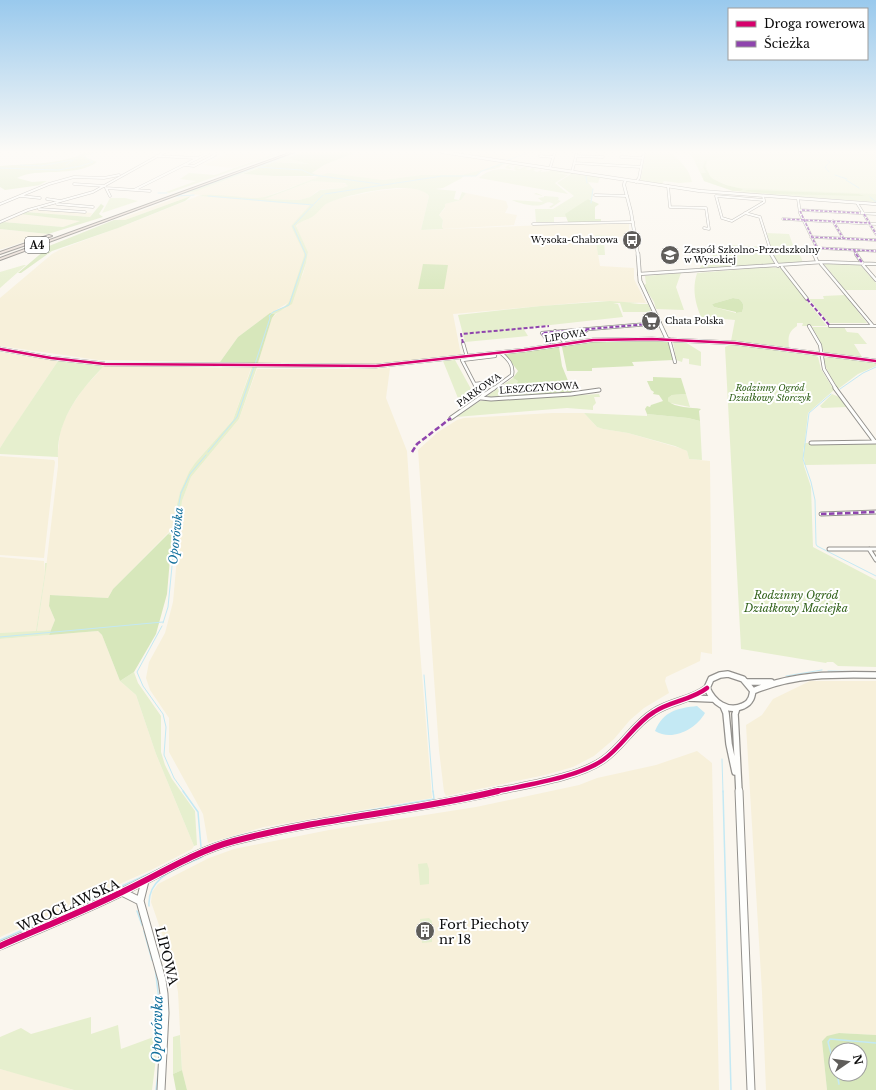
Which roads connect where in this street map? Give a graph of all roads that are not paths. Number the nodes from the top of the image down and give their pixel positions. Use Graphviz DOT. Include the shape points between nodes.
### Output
graph roads {
  1 [pos="57,203"];
  2 [pos="149,203"];
  3 [pos="150,203"];
  4 [pos="629,203"];
  5 [pos="670,203"];
  6 [pos="718,203"];
  7 [pos="763,203"];
  8 [pos="799,203"];
  9 [pos="857,203"];
  10 [pos="54,204"];
  11 [pos="876,204"];
  12 [pos="93,207"];
  13 [pos="36,208"];
  14 [pos="800,210"];
  15 [pos="85,212"];
  16 [pos="745,213"];
  17 [pos="864,214"];
  18 [pos="876,214"];
  19 [pos="783,219"];
  20 [pos="102,220"];
  21 [pos="804,220"];
  22 [pos="833,221"];
  23 [pos="0,222"];
  24 [pos="633,222"];
  25 [pos="870,223"];
  26 [pos="533,224"];
  27 [pos="876,224"];
  28 [pos="704,228"];
  29 [pos="876,234"];
  30 [pos="812,237"];
  31 [pos="843,238"];
  32 [pos="876,240"];
  33 [pos="817,248"];
  34 [pos="854,250"];
  35 [pos="876,251"];
  36 [pos="0,252"];
  37 [pos="0,259"];
  38 [pos="817,261"];
  39 [pos="821,264"];
  40 [pos="863,264"];
  41 [pos="876,265"];
  42 [pos="778,266"];
  43 [pos="639,274"];
  44 [pos="876,280"];
  45 [pos="807,299"];
  46 [pos="660,323"];
  47 [pos="809,326"];
  48 [pos="830,326"];
  49 [pos="874,326"];
  50 [pos="587,330"];
  51 [pos="555,331"];
  52 [pos="560,337"];
  53 [pos="555,338"];
  54 [pos="669,339"];
  55 [pos="463,343"];
  56 [pos="565,343"];
  57 [pos="552,346"];
  58 [pos="0,349"];
  59 [pos="501,353"];
  60 [pos="820,354"];
  61 [pos="495,356"];
  62 [pos="465,357"];
  63 [pos="876,360"];
  64 [pos="674,362"];
  65 [pos="499,381"];
  66 [pos="475,384"];
  67 [pos="599,390"];
  68 [pos="486,394"];
  69 [pos="481,398"];
  70 [pos="451,418"];
  71 [pos="811,442"];
  72 [pos="875,442"];
  73 [pos="876,512"];
  74 [pos="821,514"];
  75 [pos="829,549"];
  76 [pos="869,549"];
  77 [pos="876,549"];
  78 [pos="876,560"];
  79 [pos="876,675"];
  80 [pos="747,682"];
  81 [pos="779,682"];
  82 [pos="707,688"];
  83 [pos="753,691"];
  84 [pos="686,698"];
  85 [pos="712,699"];
  86 [pos="723,706"];
  87 [pos="737,708"];
  88 [pos="738,781"];
  89 [pos="145,881"];
  90 [pos="122,892"];
  91 [pos="140,901"];
  92 [pos="0,946"];
  93 [pos="161,1090"];
  94 [pos="751,1090"];
  1 -- 10 [label="street"];
  2 -- 20 [label="highway, A4"];
  3 -- 20 [label="highway, A4"];
  4 -- 24 [label="street"];
  5 -- 28 [label="street" via="670,207 706,208 709,229"];
  6 -- 16 [label="street" via="722,218 732,221"];
  7 -- 16 [label="street"];
  8 -- 14 [label="street"];
  9 -- 11 [label="street"];
  9 -- 17 [label="street"];
  10 -- 12 [label="street"];
  10 -- 13 [label="street"];
  13 -- 15 [label="street"];
  13 -- 23 [label="street"];
  14 -- 17 [label="street"];
  14 -- 21 [label="street"];
  16 -- 42 [label="street" via="760,216 770,252"];
  17 -- 18 [label="street"];
  17 -- 25 [label="street"];
  19 -- 21 [label="street"];
  20 -- 36 [label="highway, A4"];
  20 -- 37 [label="highway, A4"];
  21 -- 22 [label="street"];
  21 -- 30 [label="street"];
  22 -- 25 [label="street"];
  22 -- 31 [label="street"];
  24 -- 26 [label="street"];
  24 -- 43 [label="street"];
  25 -- 27 [label="street"];
  25 -- 29 [label="street"];
  30 -- 31 [label="street"];
  30 -- 33 [label="street"];
  31 -- 32 [label="street"];
  33 -- 34 [label="street"];
  33 -- 38 [label="street" via="812,250"];
  34 -- 35 [label="street"];
  34 -- 40 [label="street"];
  39 -- 40 [label="street"];
  39 -- 45 [label="street" via="782,267"];
  39 -- 49 [label="street"];
  40 -- 41 [label="street"];
  40 -- 42 [label="street" via="822,262"];
  40 -- 44 [label="street"];
  42 -- 43 [label="street"];
  43 -- 46 [label="street" via="641,284"];
  46 -- 50 [label="street"];
  46 -- 54 [label="street"];
  47 -- 60 [label="street" via="818,342"];
  48 -- 49 [label="street"];
  50 -- 51 [label="street"];
  50 -- 52 [label="street"];
  51 -- 52 [label="street"];
  51 -- 57 [label="street" via="542,333"];
  52 -- 53 [label="street"];
  52 -- 56 [label="street"];
  54 -- 56 [label="street, LIPOWA" via="606,339"];
  54 -- 60 [label="street, LIPOWA" via="735,343"];
  54 -- 64 [label="street"];
  55 -- 62 [label="street"];
  56 -- 57 [label="street, LIPOWA"];
  57 -- 59 [label="street, LIPOWA"];
  58 -- 62 [label="street, LIPOWA" via="51,358 112,364 376,366"];
  59 -- 62 [label="street, LIPOWA"];
  59 -- 68 [label="street, PARKOWA" via="513,367 513,373"];
  60 -- 63 [label="street, LIPOWA"];
  60 -- 72 [label="street" via="828,376"];
  61 -- 66 [label="street" via="462,360"];
  65 -- 66 [label="street"];
  66 -- 68 [label="street" via="479,392"];
  67 -- 69 [label="street, LESZCZYNOWA" via="571,394"];
  68 -- 69 [label="street, PARKOWA"];
  69 -- 70 [label="street, PARKOWA"];
  71 -- 72 [label="street"];
  73 -- 74 [label="street"];
  75 -- 76 [label="street"];
  76 -- 77 [label="street"];
  76 -- 78 [label="street"];
  79 -- 81 [label="street" via="821,674"];
  80 -- 81 [label="street"];
  80 -- 82 [label="street" via="736,675 724,674 711,679"];
  80 -- 83 [label="street"];
  81 -- 83 [label="street"];
  82 -- 84 [label="street, WROCŁAWSKA"];
  82 -- 85 [label="street"];
  83 -- 87 [label="street" via="750,701"];
  84 -- 85 [label="street"];
  84 -- 89 [label="street, WROCŁAWSKA" via="653,712 602,760 579,772 461,800 309,825 234,841 203,852"];
  85 -- 86 [label="street"];
  86 -- 87 [label="street"];
  86 -- 88 [label="street"];
  87 -- 88 [label="street" via="735,714"];
  88 -- 94 [label="street"];
  89 -- 90 [label="street, WROCŁAWSKA"];
  89 -- 91 [label="street, LIPOWA"];
  90 -- 91 [label="street"];
  90 -- 92 [label="street, WROCŁAWSKA"];
  91 -- 93 [label="street, LIPOWA" via="164,994 166,1013"];
}
